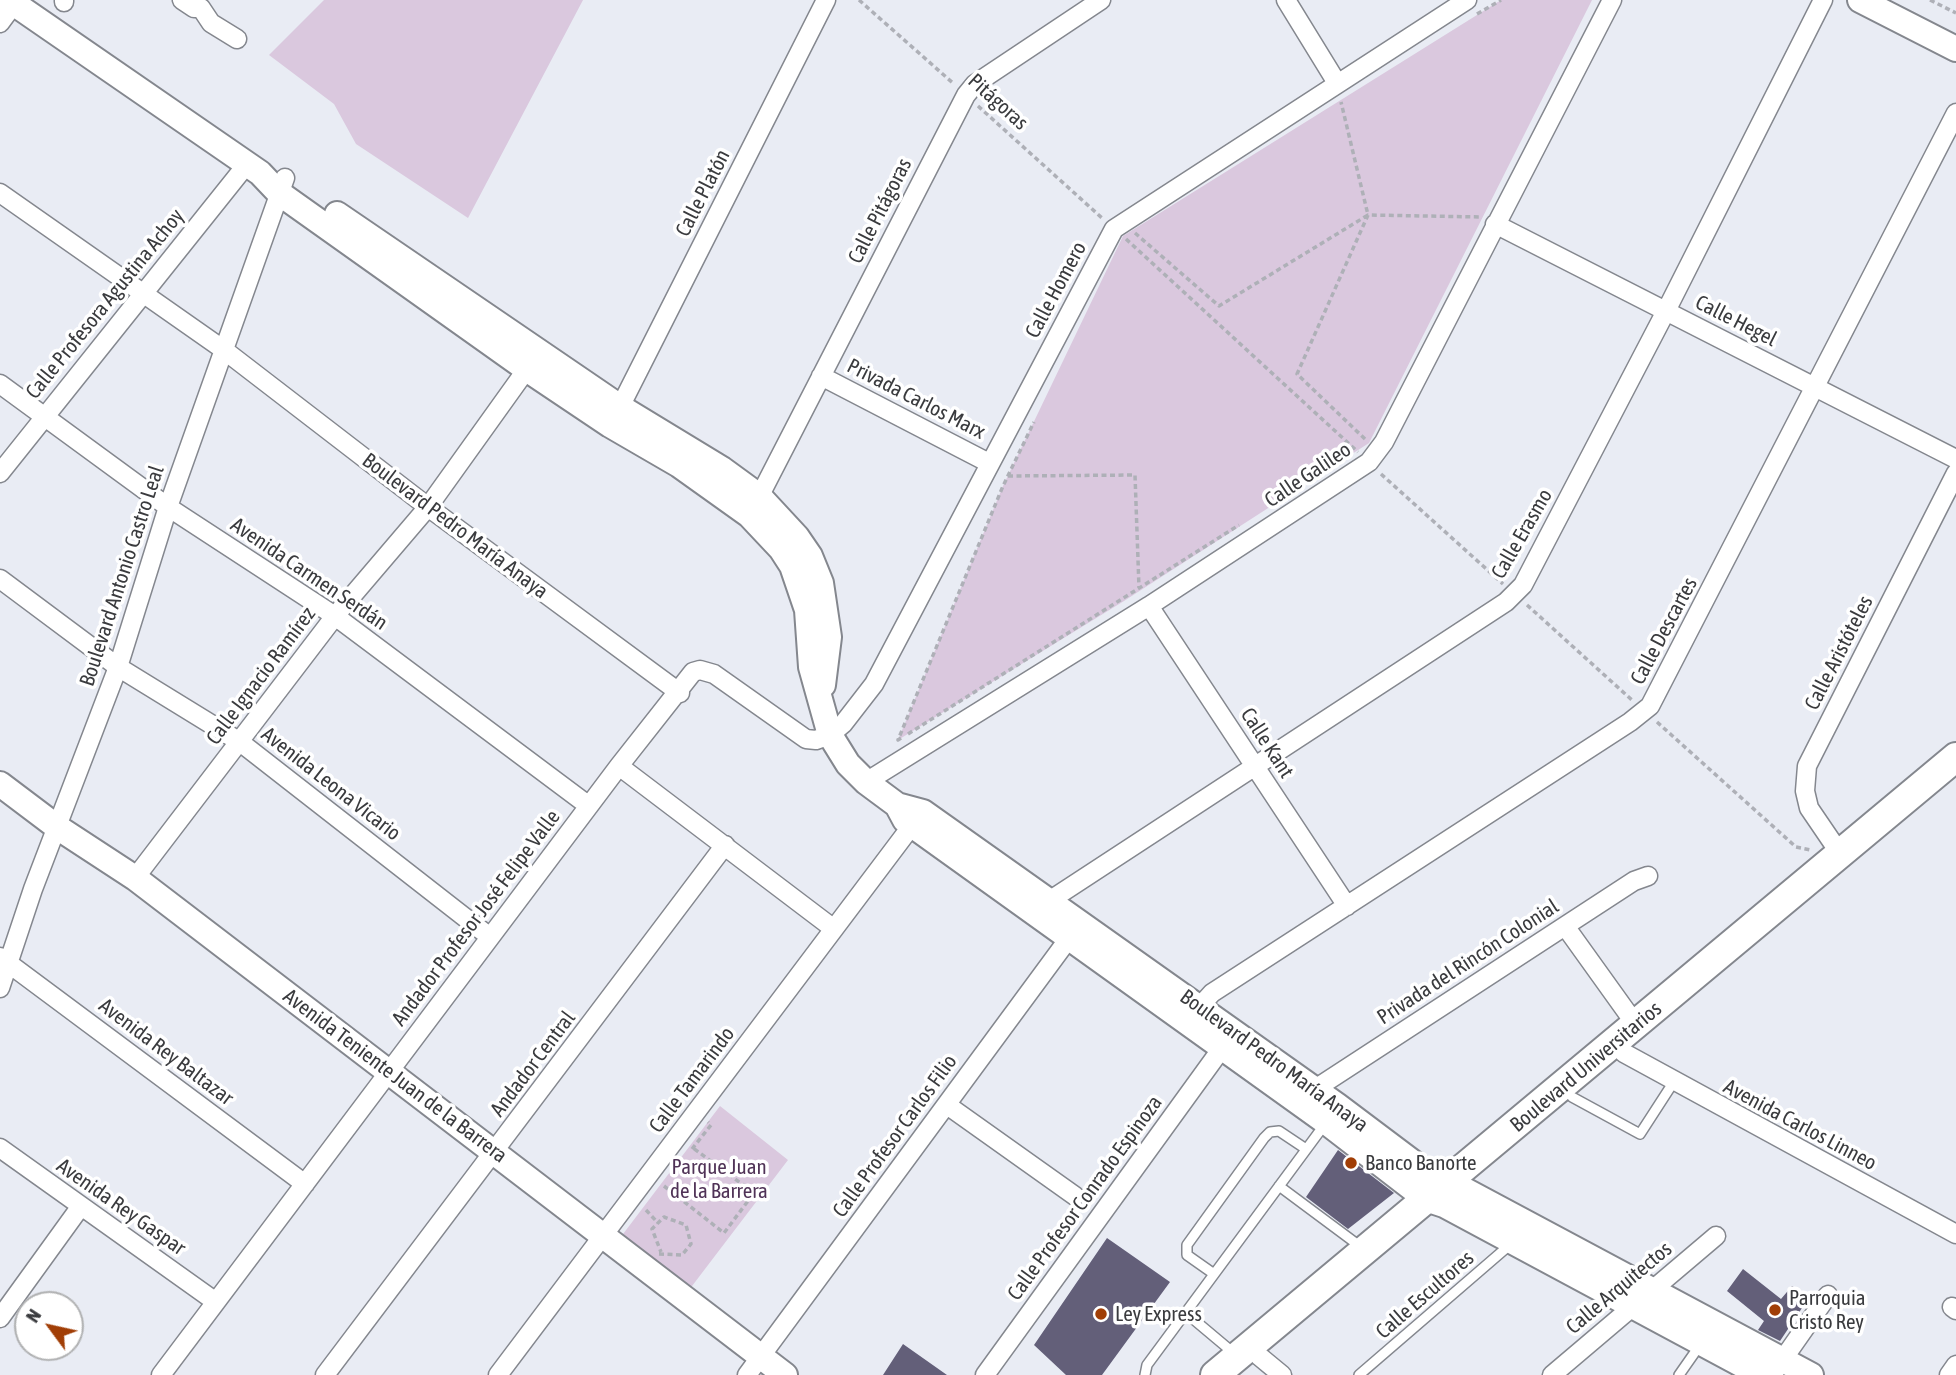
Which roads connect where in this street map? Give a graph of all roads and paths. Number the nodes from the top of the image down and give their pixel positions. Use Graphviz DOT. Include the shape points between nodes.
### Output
graph roads {
  1 [pos="182,0"];
  2 [pos="826,0"];
  3 [pos="859,0"];
  4 [pos="1101,0"];
  5 [pos="1286,0"];
  6 [pos="1467,0"];
  7 [pos="1501,0"];
  8 [pos="1612,0"];
  9 [pos="1824,0"];
  10 [pos="1860,0"];
  11 [pos="1930,0"];
  12 [pos="205,4"];
  13 [pos="8,9"];
  14 [pos="1956,13"];
  15 [pos="1466,22"];
  16 [pos="236,40"];
  17 [pos="1956,49"];
  18 [pos="1337,83"];
  19 [pos="966,94"];
  20 [pos="1329,107"];
  21 [pos="1956,113"];
  22 [pos="268,177"];
  23 [pos="0,193"];
  24 [pos="1368,215"];
  25 [pos="1489,220"];
  26 [pos="1144,223"];
  27 [pos="1123,232"];
  28 [pos="1117,248"];
  29 [pos="145,294"];
  30 [pos="1667,312"];
  31 [pos="224,350"];
  32 [pos="534,360"];
  33 [pos="821,376"];
  34 [pos="0,384"];
  35 [pos="1815,387"];
  36 [pos="44,416"];
  37 [pos="615,416"];
  38 [pos="1036,416"];
  39 [pos="1368,443"];
  40 [pos="1363,456"];
  41 [pos="1346,457"];
  42 [pos="1956,459"];
  43 [pos="989,463"];
  44 [pos="0,473"];
  45 [pos="1956,473"];
  46 [pos="1007,476"];
  47 [pos="754,506"];
  48 [pos="428,507"];
  49 [pos="168,508"];
  50 [pos="1242,523"];
  51 [pos="0,579"];
  52 [pos="1139,588"];
  53 [pos="1515,594"];
  54 [pos="1149,606"];
  55 [pos="335,616"];
  56 [pos="118,667"];
  57 [pos="680,694"];
  58 [pos="1645,711"];
  59 [pos="830,735"];
  60 [pos="240,742"];
  61 [pos="1956,757"];
  62 [pos="619,766"];
  63 [pos="1255,768"];
  64 [pos="1956,776"];
  65 [pos="866,782"];
  66 [pos="0,784"];
  67 [pos="589,806"];
  68 [pos="918,819"];
  69 [pos="57,827"];
  70 [pos="725,845"];
  71 [pos="1841,855"];
  72 [pos="1647,876"];
  73 [pos="135,878"];
  74 [pos="1049,901"];
  75 [pos="1347,906"];
  76 [pos="1565,926"];
  77 [pos="834,929"];
  78 [pos="1075,930"];
  79 [pos="490,937"];
  80 [pos="4,960"];
  81 [pos="0,988"];
  82 [pos="1192,1014"];
  83 [pos="1636,1025"];
  84 [pos="1222,1048"];
  85 [pos="1624,1053"];
  86 [pos="389,1072"];
  87 [pos="1673,1083"];
  88 [pos="1315,1089"];
  89 [pos="1572,1097"];
  90 [pos="947,1105"];
  91 [pos="696,1111"];
  92 [pos="1332,1114"];
  93 [pos="693,1148"];
  94 [pos="0,1149"];
  95 [pos="1306,1149"];
  96 [pos="495,1153"];
  97 [pos="685,1158"];
  98 [pos="671,1177"];
  99 [pos="305,1184"];
  100 [pos="664,1186"];
  101 [pos="1279,1186"];
  102 [pos="658,1194"];
  103 [pos="1444,1195"];
  104 [pos="1075,1196"];
  105 [pos="652,1202"];
  106 [pos="81,1206"];
  107 [pos="646,1210"];
  108 [pos="638,1220"];
  109 [pos="658,1223"];
  110 [pos="1956,1234"];
  111 [pos="603,1236"];
  112 [pos="1716,1236"];
  113 [pos="1513,1242"];
  114 [pos="1365,1250"];
  115 [pos="654,1260"];
  116 [pos="1214,1274"];
  117 [pos="1653,1290"];
  118 [pos="1828,1295"];
  119 [pos="216,1303"];
  120 [pos="1633,1306"];
  121 [pos="1186,1312"];
  122 [pos="0,1318"];
  123 [pos="1702,1344"];
  124 [pos="1244,1363"];
  125 [pos="1956,1365"];
  126 [pos="754,1366"];
  127 [pos="1777,1367"];
  128 [pos="161,1375"];
  129 [pos="325,1375"];
  130 [pos="498,1375"];
  131 [pos="785,1375"];
  132 [pos="985,1375"];
  133 [pos="1145,1375"];
  134 [pos="1214,1375"];
  135 [pos="1282,1375"];
  136 [pos="1359,1375"];
  137 [pos="1552,1375"];
  138 [pos="1679,1375"];
  139 [pos="1761,1375"];
  140 [pos="1811,1375"];
  141 [pos="1949,1375"];
  1 -- 12 [label="street" via="194,8"];
  2 -- 37 [label="street, Calle Platón"];
  3 -- 19 [label="path, Pitágoras"];
  4 -- 19 [label="street, Calle Pitágoras"];
  5 -- 18 [label="street"];
  6 -- 18 [label="street, Calle Homero"];
  7 -- 15 [label="path"];
  8 -- 25 [label="street, Calle Galileo"];
  9 -- 30 [label="street, Calle Erasmo"];
  10 -- 17 [label="street"];
  11 -- 14 [label="path"];
  12 -- 16 [label="street" via="211,23"];
  13 -- 22 [label="street"];
  18 -- 27 [label="street, Calle Homero"];
  19 -- 27 [label="path, Pitágoras"];
  19 -- 33 [label="street, Calle Pitágoras"];
  20 -- 24 [label="path" via="1340,100"];
  21 -- 35 [label="street, Calle Descartes"];
  22 -- 29 [label="street, Calle Profesora Agustina Achoy"];
  22 -- 31 [label="street, Boulevard Antonio Castro Leal"];
  22 -- 32 [label="street"];
  23 -- 29 [label="street, Boulevard Pedro María Anaya"];
  24 -- 25 [label="path"];
  24 -- 27 [label="path" via="1219,306"];
  24 -- 39 [label="path" via="1297,374"];
  25 -- 30 [label="street, Calle Hegel"];
  25 -- 40 [label="street, Calle Galileo" via="1384,442"];
  26 -- 27 [label="path"];
  27 -- 28 [label="path"];
  27 -- 40 [label="path"];
  27 -- 43 [label="street, Calle Homero"];
  29 -- 31 [label="street, Boulevard Pedro María Anaya"];
  29 -- 36 [label="street, Calle Profesora Agustina Achoy"];
  30 -- 35 [label="street, Calle Hegel"];
  30 -- 53 [label="street, Calle Erasmo" via="1531,572"];
  31 -- 48 [label="street, Boulevard Pedro María Anaya"];
  31 -- 49 [label="street, Boulevard Antonio Castro Leal"];
  32 -- 37 [label="street"];
  32 -- 48 [label="street, Calle Ignacio Ramírez"];
  33 -- 43 [label="street, Privada Carlos Marx"];
  33 -- 47 [label="street, Calle Pitágoras"];
  34 -- 36 [label="street, Avenida Carmen Serdán"];
  35 -- 42 [label="street, Calle Hegel"];
  35 -- 58 [label="street, Calle Descartes" via="1658,694"];
  36 -- 44 [label="street, Calle Profesora Agustina Achoy"];
  36 -- 49 [label="street, Avenida Carmen Serdán"];
  37 -- 47 [label="street" via="722,469"];
  38 -- 46 [label="path"];
  40 -- 41 [label="path"];
  40 -- 53 [label="path"];
  40 -- 54 [label="street, Calle Galileo"];
  43 -- 59 [label="street, Calle Homero" via="874,684 860,706"];
  45 -- 71 [label="street, Calle Aristóteles" via="1807,766 1809,808"];
  46 -- 52 [label="path" via="1135,475"];
  46 -- 52 [label="path" via="898,740"];
  47 -- 59 [label="street, Boulevard Pedro María Anaya" via="797,537 821,583 829,637 825,680 819,692"];
  48 -- 55 [label="street, Calle Ignacio Ramírez"];
  48 -- 57 [label="street, Boulevard Pedro María Anaya"];
  49 -- 55 [label="street, Avenida Carmen Serdán"];
  49 -- 56 [label="street, Boulevard Antonio Castro Leal"];
  50 -- 52 [label="path"];
  51 -- 56 [label="street, Avenida Leona Vicario"];
  53 -- 58 [label="path"];
  53 -- 63 [label="street, Calle Erasmo"];
  54 -- 63 [label="street, Calle Kant"];
  54 -- 65 [label="street, Calle Galileo"];
  55 -- 60 [label="street, Calle Ignacio Ramírez"];
  55 -- 67 [label="street, Avenida Carmen Serdán"];
  56 -- 60 [label="street, Avenida Leona Vicario"];
  56 -- 69 [label="street, Boulevard Antonio Castro Leal"];
  57 -- 59 [label="street" via="693,672 708,671 806,739"];
  57 -- 62 [label="street, Andador Profesor José Felipe Valle"];
  58 -- 71 [label="path" via="1796,847"];
  58 -- 75 [label="street, Calle Descartes"];
  59 -- 65 [label="street, Boulevard Pedro María Anaya"];
  60 -- 73 [label="street, Calle Ignacio Ramírez"];
  60 -- 79 [label="street, Avenida Leona Vicario"];
  61 -- 71 [label="main road, Boulevard Universitarios"];
  62 -- 67 [label="street, Andador Profesor José Felipe Valle"];
  62 -- 70 [label="street"];
  63 -- 74 [label="street, Calle Erasmo"];
  63 -- 75 [label="street, Calle Kant"];
  64 -- 85 [label="main road, Boulevard Universitarios"];
  65 -- 68 [label="street, Boulevard Pedro María Anaya"];
  66 -- 69 [label="street, Avenida Teniente Juan de la Barrera"];
  67 -- 79 [label="street, Andador Profesor José Felipe Valle"];
  68 -- 74 [label="street, Boulevard Pedro María Anaya"];
  68 -- 77 [label="street, Calle Tamarindo"];
  68 -- 78 [label="street, Boulevard Pedro María Anaya"];
  69 -- 73 [label="street, Avenida Teniente Juan de la Barrera"];
  69 -- 80 [label="street, Boulevard Antonio Castro Leal"];
  70 -- 77 [label="street"];
  70 -- 96 [label="street, Andador Central"];
  71 -- 83 [label="main road, Boulevard Universitarios"];
  72 -- 76 [label="street, Privada del Rincón Colonial"];
  73 -- 86 [label="street, Avenida Teniente Juan de la Barrera"];
  74 -- 78 [label="street, Boulevard Pedro María Anaya"];
  75 -- 82 [label="street, Calle Descartes" via="1212,993"];
  76 -- 83 [label="street"];
  76 -- 88 [label="street, Privada del Rincón Colonial"];
  77 -- 91 [label="street, Calle Tamarindo"];
  78 -- 82 [label="street, Boulevard Pedro María Anaya"];
  78 -- 90 [label="street, Calle Profesor Carlos Filio"];
  79 -- 86 [label="street, Andador Profesor José Felipe Valle"];
  80 -- 81 [label="street, Boulevard Antonio Castro Leal"];
  80 -- 99 [label="street, Avenida Rey Baltazar"];
  82 -- 84 [label="street, Boulevard Pedro María Anaya"];
  82 -- 88 [label="street, Boulevard Pedro María Anaya"];
  83 -- 103 [label="main road, Boulevard Universitarios"];
  84 -- 92 [label="street, Boulevard Pedro María Anaya"];
  84 -- 132 [label="street, Calle Profesor Conrado Espinoza"];
  85 -- 87 [label="street, Avenida Carlos Linneo"];
  85 -- 89 [label="main road, Boulevard Universitarios"];
  86 -- 96 [label="street, Avenida Teniente Juan de la Barrera"];
  86 -- 99 [label="street, Andador Profesor José Felipe Valle"];
  87 -- 89 [label="lane" via="1640,1134"];
  87 -- 110 [label="street, Avenida Carlos Linneo"];
  88 -- 92 [label="street, Boulevard Pedro María Anaya"];
  89 -- 103 [label="main road, Boulevard Universitarios"];
  90 -- 104 [label="street"];
  90 -- 126 [label="street, Calle Profesor Carlos Filio"];
  91 -- 93 [label="path" via="711,1125"];
  91 -- 111 [label="street, Calle Tamarindo"];
  92 -- 95 [label="lane"];
  92 -- 103 [label="street, Boulevard Pedro María Anaya"];
  93 -- 97 [label="path"];
  93 -- 100 [label="path" via="754,1193 724,1233"];
  94 -- 106 [label="street, Avenida Rey Gaspar"];
  95 -- 101 [label="lane"];
  95 -- 116 [label="lane" via="1279,1131 1264,1138 1187,1245 1187,1255"];
  96 -- 111 [label="street, Avenida Teniente Juan de la Barrera"];
  96 -- 129 [label="street, Andador Central"];
  98 -- 100 [label="path"];
  99 -- 119 [label="street, Andador Profesor José Felipe Valle"];
  100 -- 102 [label="path"];
  101 -- 114 [label="lane"];
  101 -- 116 [label="lane"];
  103 -- 113 [label="street, Boulevard Pedro María Anaya"];
  103 -- 114 [label="main road, Boulevard Universitarios"];
  103 -- 117 [label="street, Boulevard Pedro María Anaya"];
  103 -- 124 [label="main road, Boulevard Universitarios"];
  105 -- 107 [label="path"];
  106 -- 119 [label="street, Avenida Rey Gaspar"];
  106 -- 122 [label="street"];
  107 -- 108 [label="path"];
  107 -- 109 [label="path"];
  109 -- 115 [label="path" via="652,1230"];
  109 -- 115 [label="path" via="664,1217 686,1225 691,1244 682,1255"];
  111 -- 115 [label="street, Avenida Teniente Juan de la Barrera"];
  111 -- 130 [label="street, Calle Tamarindo"];
  112 -- 117 [label="street, Calle Arquitectos"];
  113 -- 120 [label="street, Boulevard Pedro María Anaya"];
  113 -- 136 [label="lane, Calle Escultores"];
  114 -- 124 [label="main road, Boulevard Universitarios"];
  115 -- 126 [label="street, Avenida Teniente Juan de la Barrera"];
  116 -- 121 [label="lane"];
  117 -- 120 [label="street, Calle Arquitectos"];
  117 -- 127 [label="street, Boulevard Pedro María Anaya"];
  118 -- 127 [label="street"];
  119 -- 128 [label="street, Andador Profesor José Felipe Valle"];
  120 -- 123 [label="street, Boulevard Pedro María Anaya"];
  120 -- 137 [label="street, Calle Arquitectos"];
  121 -- 124 [label="lane"];
  121 -- 133 [label="lane" via="1147,1365"];
  123 -- 138 [label="lane"];
  123 -- 139 [label="street, Boulevard Pedro María Anaya"];
  124 -- 134 [label="main road, Boulevard Universitarios"];
  124 -- 135 [label="street"];
  125 -- 141 [label="street"];
  126 -- 131 [label="street, Avenida Teniente Juan de la Barrera"];
  127 -- 140 [label="street, Boulevard Pedro María Anaya"];
}
